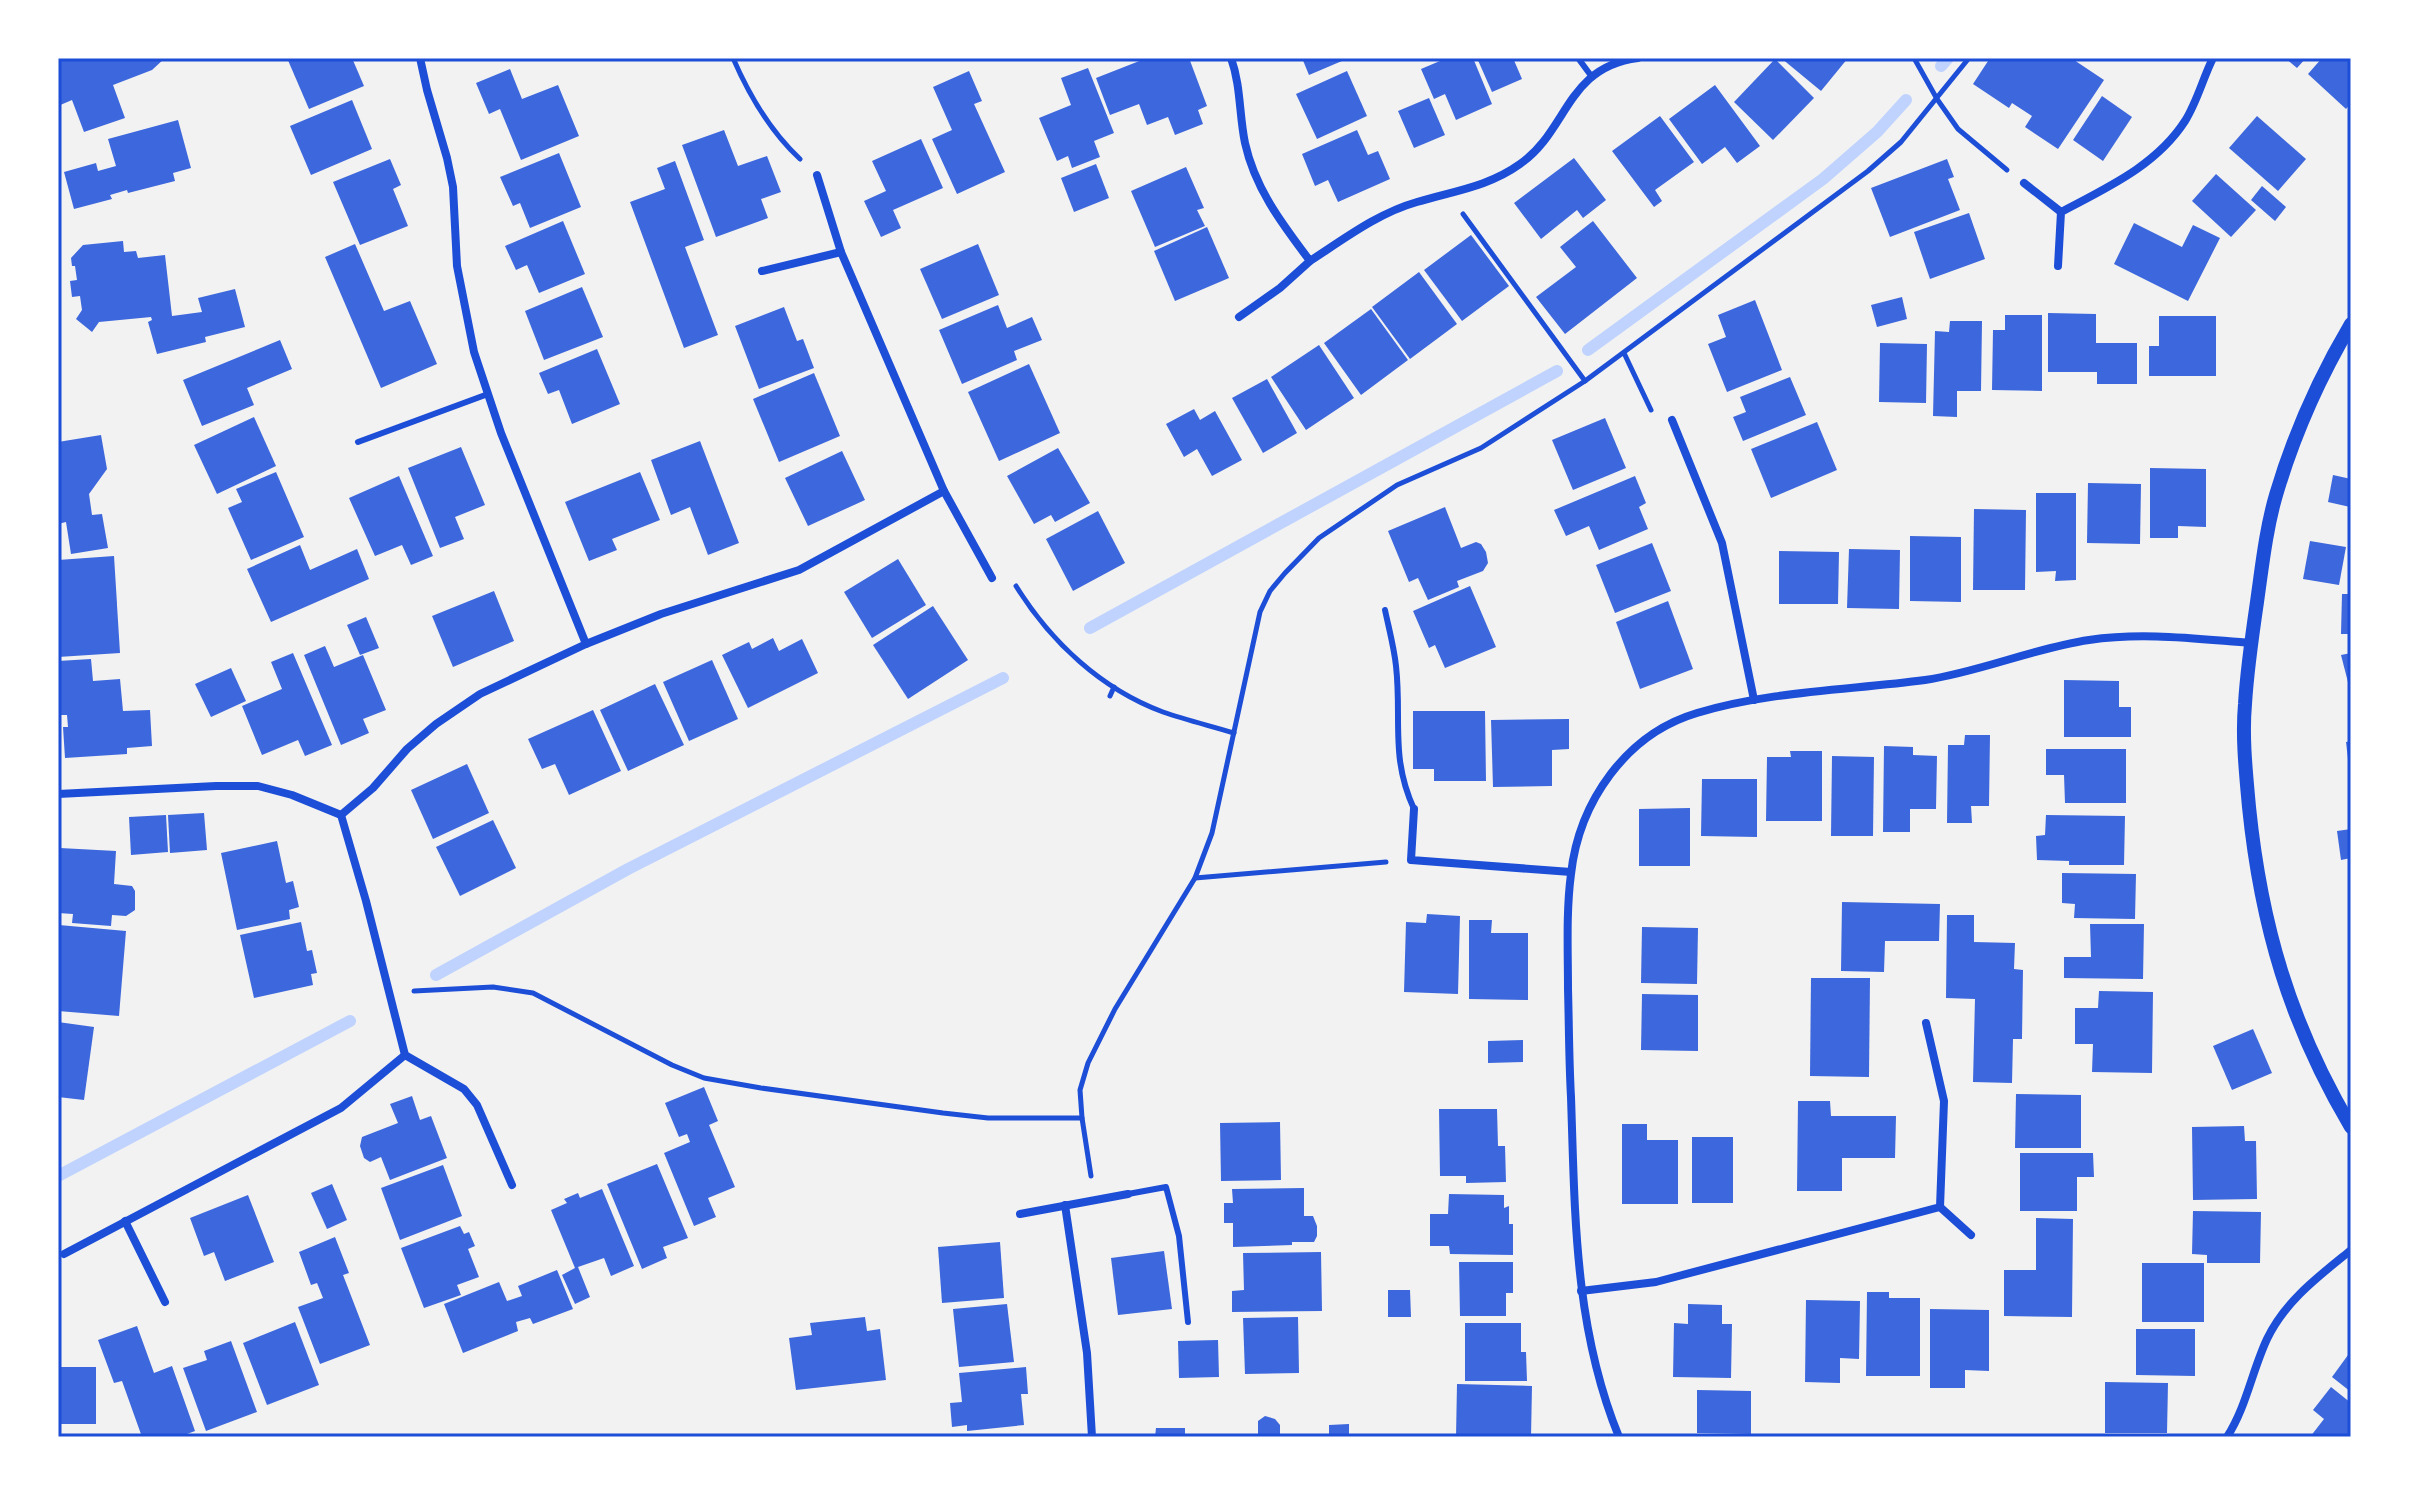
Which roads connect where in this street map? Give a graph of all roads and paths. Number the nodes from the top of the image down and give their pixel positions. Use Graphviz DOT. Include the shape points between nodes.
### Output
graph roads {
  1 [pos="420,58"];
  2 [pos="733,58"];
  3 [pos="1231,58"];
  4 [pos="1578,58"];
  5 [pos="1638,58"];
  6 [pos="1914,58"];
  7 [pos="1969,58"];
  8 [pos="2213,58"];
  9 [pos="1592,77"];
  10 [pos="1937,99"];
  11 [pos="817,175"];
  12 [pos="2024,183"];
  13 [pos="1449,195"];
  14 [pos="2061,212"];
  15 [pos="841,252"];
  16 [pos="1310,261"];
  17 [pos="2058,266"];
  18 [pos="762,271"];
  19 [pos="1239,317"];
  20 [pos="2351,324"];
  21 [pos="1624,353"];
  22 [pos="1585,381"];
  23 [pos="488,394"];
  24 [pos="1672,420"];
  25 [pos="358,442"];
  26 [pos="944,491"];
  27 [pos="992,578"];
  28 [pos="1385,610"];
  29 [pos="2251,643"];
  30 [pos="586,644"];
  31 [pos="1114,687"];
  32 [pos="1110,696"];
  33 [pos="1754,700"];
  34 [pos="1234,733"];
  35 [pos="58,794"];
  36 [pos="1414,809"];
  37 [pos="341,815"];
  38 [pos="1411,860"];
  39 [pos="1571,872"];
  40 [pos="1195,878"];
  41 [pos="389,993"];
  42 [pos="1926,1023"];
  43 [pos="405,1055"];
  44 [pos="1082,1118"];
  45 [pos="2351,1127"];
  46 [pos="512,1185"];
  47 [pos="1128,1194"];
  48 [pos="1095,1201"];
  49 [pos="1065,1205"];
  50 [pos="1940,1207"];
  51 [pos="1020,1214"];
  52 [pos="125,1221"];
  53 [pos="1971,1235"];
  54 [pos="2351,1250"];
  55 [pos="64,1254"];
  56 [pos="1581,1291"];
  57 [pos="165,1302"];
  58 [pos="1188,1322"];
  59 [pos="1092,1437"];
  60 [pos="1619,1437"];
  61 [pos="2227,1437"];
  1 -- 23 [label="street" via="447,158 464,307"];
  2 -- 11 [label="path" via="769,123"];
  3 -- 16 [label="street" via="1255,173 1266,200"];
  4 -- 9 [label="lane"];
  5 -- 9 [label="street" via="1612,64"];
  6 -- 10 [label="path"];
  7 -- 10 [label="path"];
  8 -- 14 [label="street" via="2187,119 2161,151"];
  9 -- 13 [label="street" via="1521,164"];
  10 -- 12 [label="path" via="1966,136"];
  10 -- 21 [label="path" via="1868,171"];
  11 -- 15 [label="street"];
  12 -- 14 [label="street"];
  13 -- 16 [label="street" via="1392,211"];
  13 -- 22 [label="path"];
  14 -- 17 [label="street"];
  15 -- 18 [label="street"];
  15 -- 26 [label="street"];
  16 -- 19 [label="street"];
  20 -- 29 [label="street" via="2311,397 2275,497"];
  21 -- 22 [label="path"];
  21 -- 24 [label="path" via="1658,426"];
  22 -- 34 [label="path" via="1481,448 1397,485 1319,538 1270,591 1260,612"];
  23 -- 25 [label="lane"];
  23 -- 30 [label="street"];
  24 -- 33 [label="street" via="1722,543"];
  26 -- 27 [label="street"];
  26 -- 30 [label="street" via="799,570"];
  27 -- 31 [label="path" via="1006,570 1046,629"];
  28 -- 36 [label="lane" via="1396,665 1399,764"];
  29 -- 33 [label="street" via="2131,635 2086,640 1929,679"];
  29 -- 45 [label="street" via="2245,766 2255,869 2272,946 2298,1022"];
  30 -- 37 [label="street" via="460,706 407,749"];
  31 -- 32 [label="path"];
  31 -- 34 [label="path" via="1162,711"];
  33 -- 39 [label="street" via="1696,713 1661,728 1628,753 1602,784 1581,831"];
  34 -- 40 [label="path" via="1212,833"];
  35 -- 37 [label="street" via="258,786"];
  36 -- 38 [label="street"];
  37 -- 41 [label="street"];
  38 -- 39 [label="street"];
  38 -- 40 [label="path"];
  39 -- 56 [label="street" via="1570,1070"];
  40 -- 44 [label="path" via="1088,1063 1080,1090"];
  41 -- 43 [label="street"];
  41 -- 44 [label="path" via="471,986 533,993 688,1072 761,1088 988,1118"];
  42 -- 50 [label="street" via="1944,1101"];
  43 -- 46 [label="street" via="464,1089 481,1113"];
  43 -- 52 [label="street" via="341,1108"];
  44 -- 48 [label="path"];
  47 -- 48 [label="street"];
  47 -- 58 [label="lane" via="1166,1187 1179,1236"];
  48 -- 49 [label="street"];
  49 -- 51 [label="street"];
  49 -- 59 [label="street" via="1087,1353"];
  50 -- 53 [label="street"];
  50 -- 56 [label="street" via="1656,1282"];
  52 -- 55 [label="street"];
  52 -- 57 [label="street"];
  54 -- 61 [label="street" via="2289,1303 2267,1338"];
  56 -- 60 [label="street" via="1590,1352"];
}
